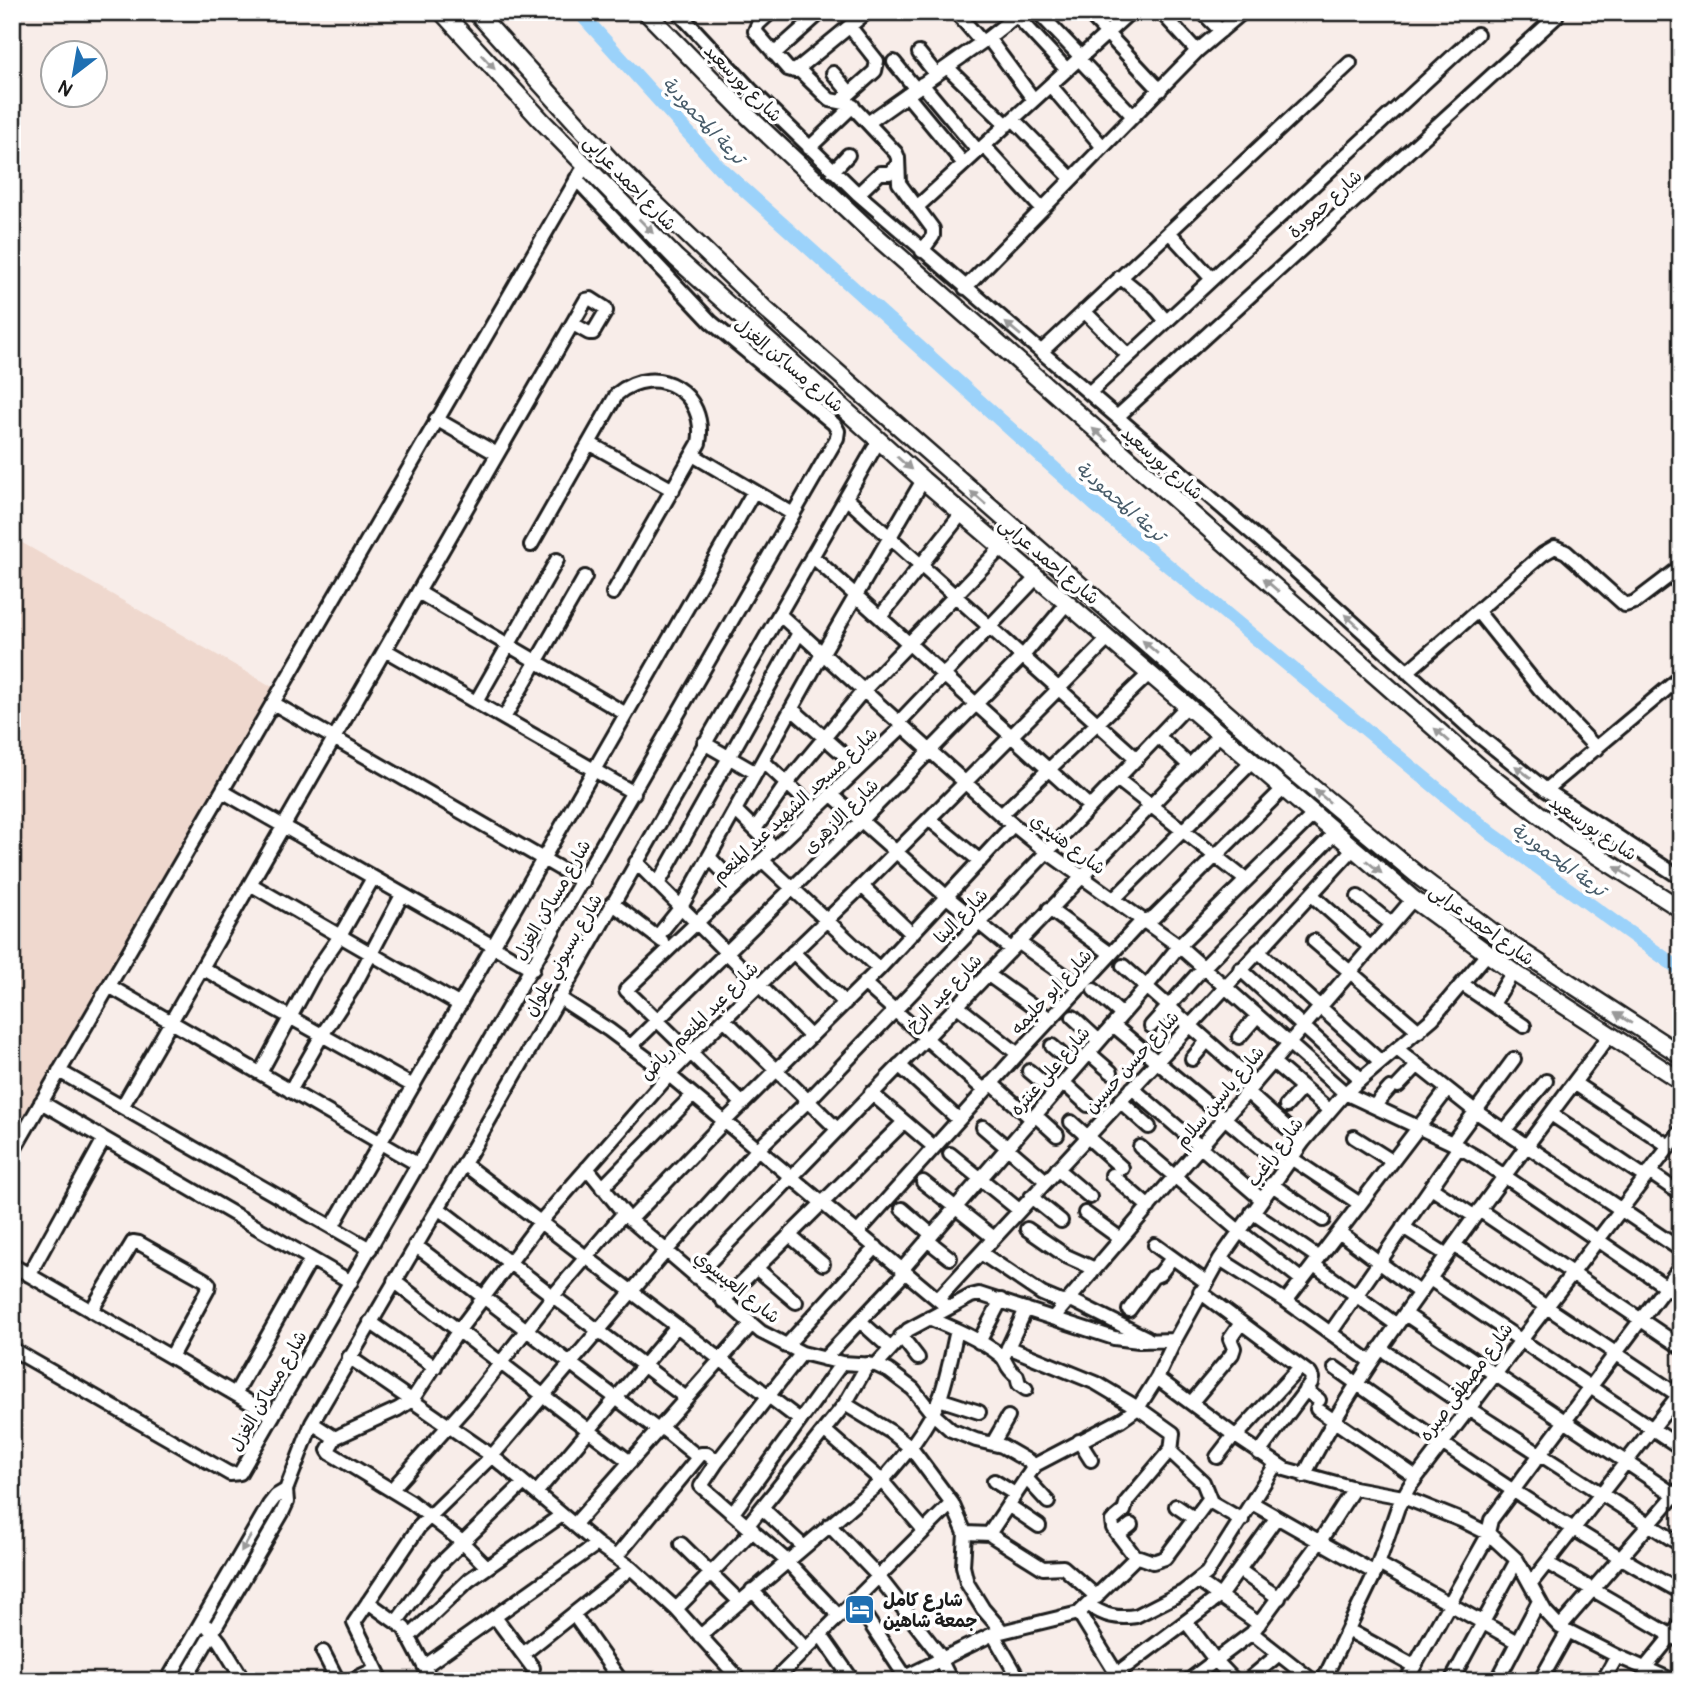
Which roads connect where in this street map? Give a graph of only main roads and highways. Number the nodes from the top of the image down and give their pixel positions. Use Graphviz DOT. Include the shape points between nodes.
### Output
graph roads {
  1 [pos="442,12"];
  2 [pos="476,12"];
  3 [pos="646,12"];
  4 [pos="1681,909"];
  5 [pos="1681,1055"];
  6 [pos="1681,1081"];
  1 -- 6 [label="main road, شارع احمد عرابى, one-way" via="695,275 923,480 1413,899 1486,954"];
  5 -- 2 [label="main road, شارع احمد عرابى, one-way" via="1459,908 1258,742 757,302 612,162"];
  4 -- 3 [label="main road, شارع بورسعيد, one-way" via="1569,837 1485,772 877,238"];
}
